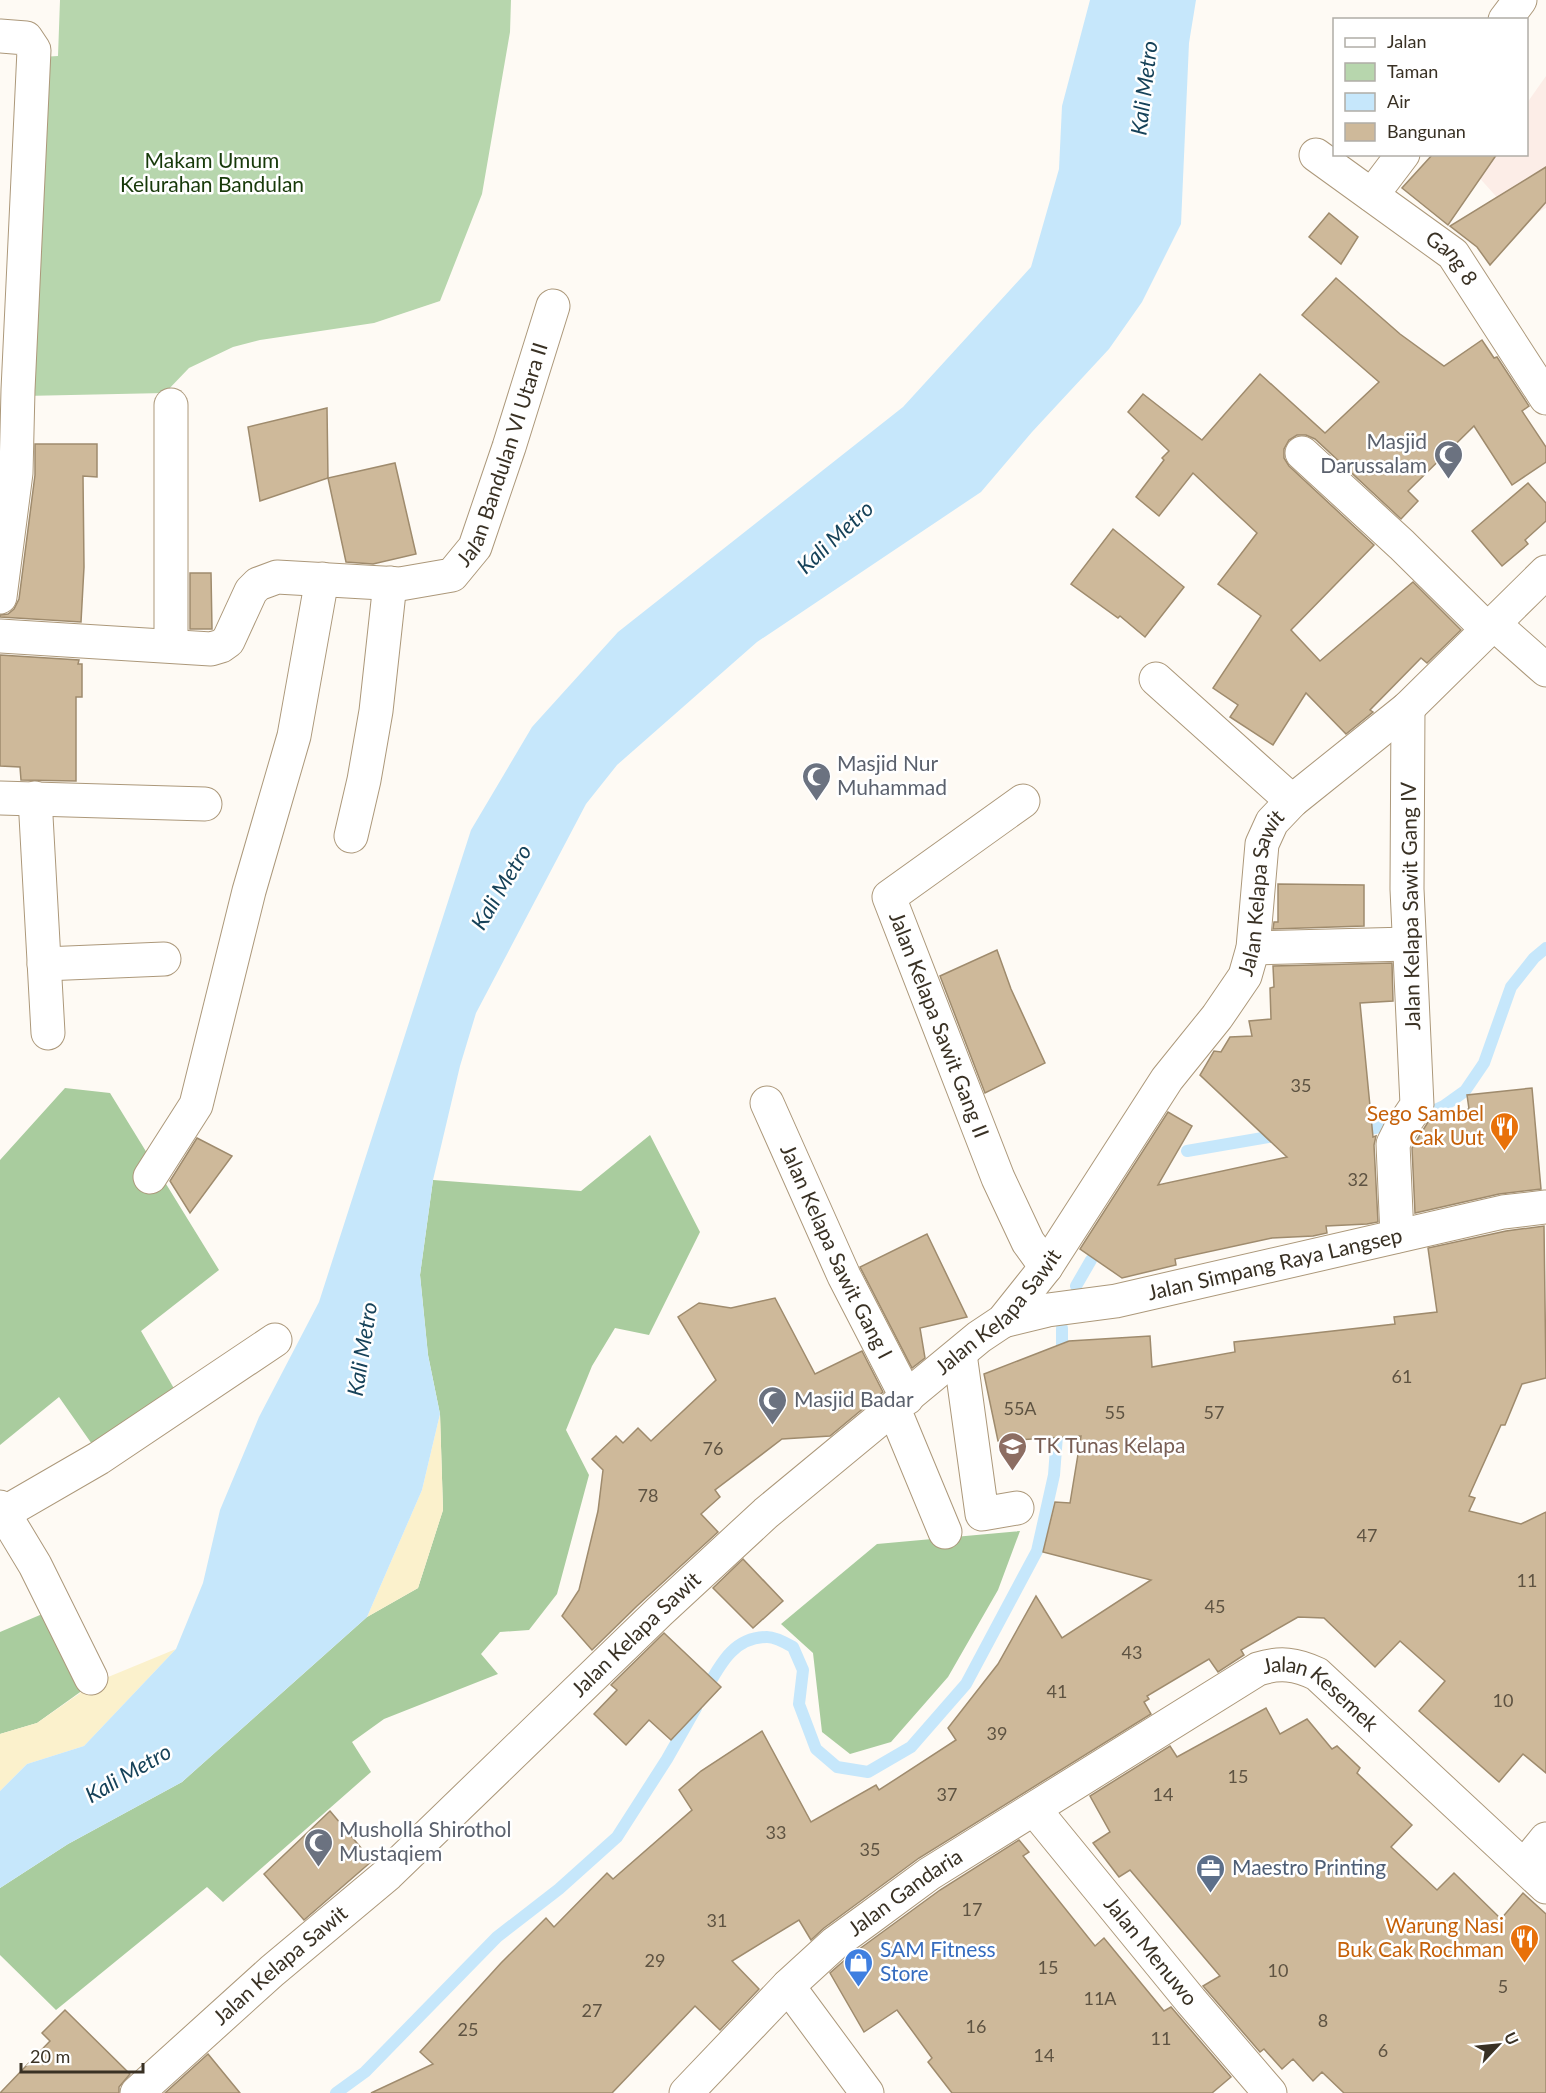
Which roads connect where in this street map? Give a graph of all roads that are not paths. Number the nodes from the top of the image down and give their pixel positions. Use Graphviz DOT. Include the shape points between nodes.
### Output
graph roads {
  1 [pos="1520,0"];
  2 [pos="1506,18"];
  3 [pos="0,36"];
  4 [pos="1316,155"];
  5 [pos="1401,156"];
  6 [pos="1372,195"];
  7 [pos="553,306"];
  8 [pos="1546,398"];
  9 [pos="171,405"];
  10 [pos="1302,453"];
  11 [pos="1546,572"];
  12 [pos="322,579"];
  13 [pos="390,583"];
  14 [pos="0,597"];
  15 [pos="1491,627"];
  16 [pos="0,636"];
  17 [pos="171,645"];
  18 [pos="1546,670"];
  19 [pos="1156,680"];
  20 [pos="1408,708"];
  21 [pos="0,798"];
  22 [pos="35,798"];
  23 [pos="1023,801"];
  24 [pos="1292,801"];
  25 [pos="205,804"];
  26 [pos="351,836"];
  27 [pos="1409,944"];
  28 [pos="1253,948"];
  29 [pos="164,959"];
  30 [pos="44,964"];
  31 [pos="48,1033"];
  32 [pos="767,1103"];
  33 [pos="150,1177"];
  34 [pos="1546,1207"];
  35 [pos="1398,1236"];
  36 [pos="1046,1267"];
  37 [pos="1002,1321"];
  38 [pos="275,1340"];
  39 [pos="960,1354"];
  40 [pos="901,1404"];
  41 [pos="1017,1508"];
  42 [pos="2,1510"];
  43 [pos="945,1532"];
  44 [pos="91,1678"];
  45 [pos="1034,1809"];
  46 [pos="1546,1839"];
  47 [pos="1535,1876"];
  48 [pos="788,1986"];
  49 [pos="137,2093"];
  50 [pos="686,2093"];
  51 [pos="867,2093"];
  52 [pos="1270,2093"];
  1 -- 2 [label="street"];
  3 -- 14 [label="street" via="26,38 34,50 16,473"];
  4 -- 6 [label="street, Gang 8"];
  5 -- 6 [label="street"];
  6 -- 8 [label="street, Gang 8" via="1457,260"];
  7 -- 13 [label="street, Jalan Bandulan VI Utara II" via="476,547 452,575"];
  9 -- 17 [label="street"];
  10 -- 15 [label="street"];
  11 -- 15 [label="street, Jalan Kelapa Sawit"];
  12 -- 13 [label="street, Jalan Bandulan VI Utara II"];
  12 -- 17 [label="street, Jalan Bandulan VI Utara II" via="277,577 258,584 228,641 221,646 211,649"];
  12 -- 33 [label="street" via="294,736 249,891 196,1105"];
  13 -- 26 [label="street" via="376,711"];
  15 -- 18 [label="street"];
  15 -- 20 [label="street, Jalan Kelapa Sawit"];
  16 -- 17 [label="street, Jalan Bandulan VI Utara II"];
  19 -- 24 [label="street"];
  20 -- 24 [label="street, Jalan Kelapa Sawit"];
  20 -- 27 [label="street, Jalan Kelapa Sawit Gang IV"];
  21 -- 22 [label="street"];
  22 -- 25 [label="street"];
  22 -- 30 [label="street"];
  23 -- 36 [label="street, Jalan Kelapa Sawit Gang II" via="889,897 998,1178 1028,1242"];
  24 -- 28 [label="street, Jalan Kelapa Sawit" via="1272,822 1262,844"];
  27 -- 28 [label="street"];
  27 -- 35 [label="street, Jalan Kelapa Sawit Gang IV" via="1409,1117 1394,1144"];
  28 -- 36 [label="street, Jalan Kelapa Sawit" via="1239,987 1167,1079"];
  29 -- 30 [label="street"];
  30 -- 31 [label="street"];
  32 -- 40 [label="street, Jalan Kelapa Sawit Gang I"];
  34 -- 35 [label="street, Jalan Simpang Raya Langsep" via="1503,1212"];
  35 -- 37 [label="street, Jalan Simpang Raya Langsep" via="1116,1301"];
  36 -- 37 [label="street, Jalan Kelapa Sawit"];
  37 -- 39 [label="street, Jalan Kelapa Sawit"];
  38 -- 42 [label="street" via="99,1458"];
  39 -- 40 [label="street, Jalan Kelapa Sawit"];
  39 -- 41 [label="street" via="982,1514"];
  40 -- 43 [label="street, Jalan Kelapa Sawit Gang I"];
  40 -- 49 [label="street, Jalan Kelapa Sawit" via="766,1513 388,1874 272,1971"];
  42 -- 44 [label="street" via="35,1565"];
  45 -- 47 [label="street, Jalan Kesemek" via="1258,1669 1287,1664 1317,1674"];
  45 -- 48 [label="street, Jalan Gandaria" via="929,1874 835,1943"];
  45 -- 52 [label="street, Jalan Menuwo"];
  46 -- 47 [label="street"];
  48 -- 50 [label="street, Jalan Gandaria"];
  48 -- 51 [label="street"];
}
